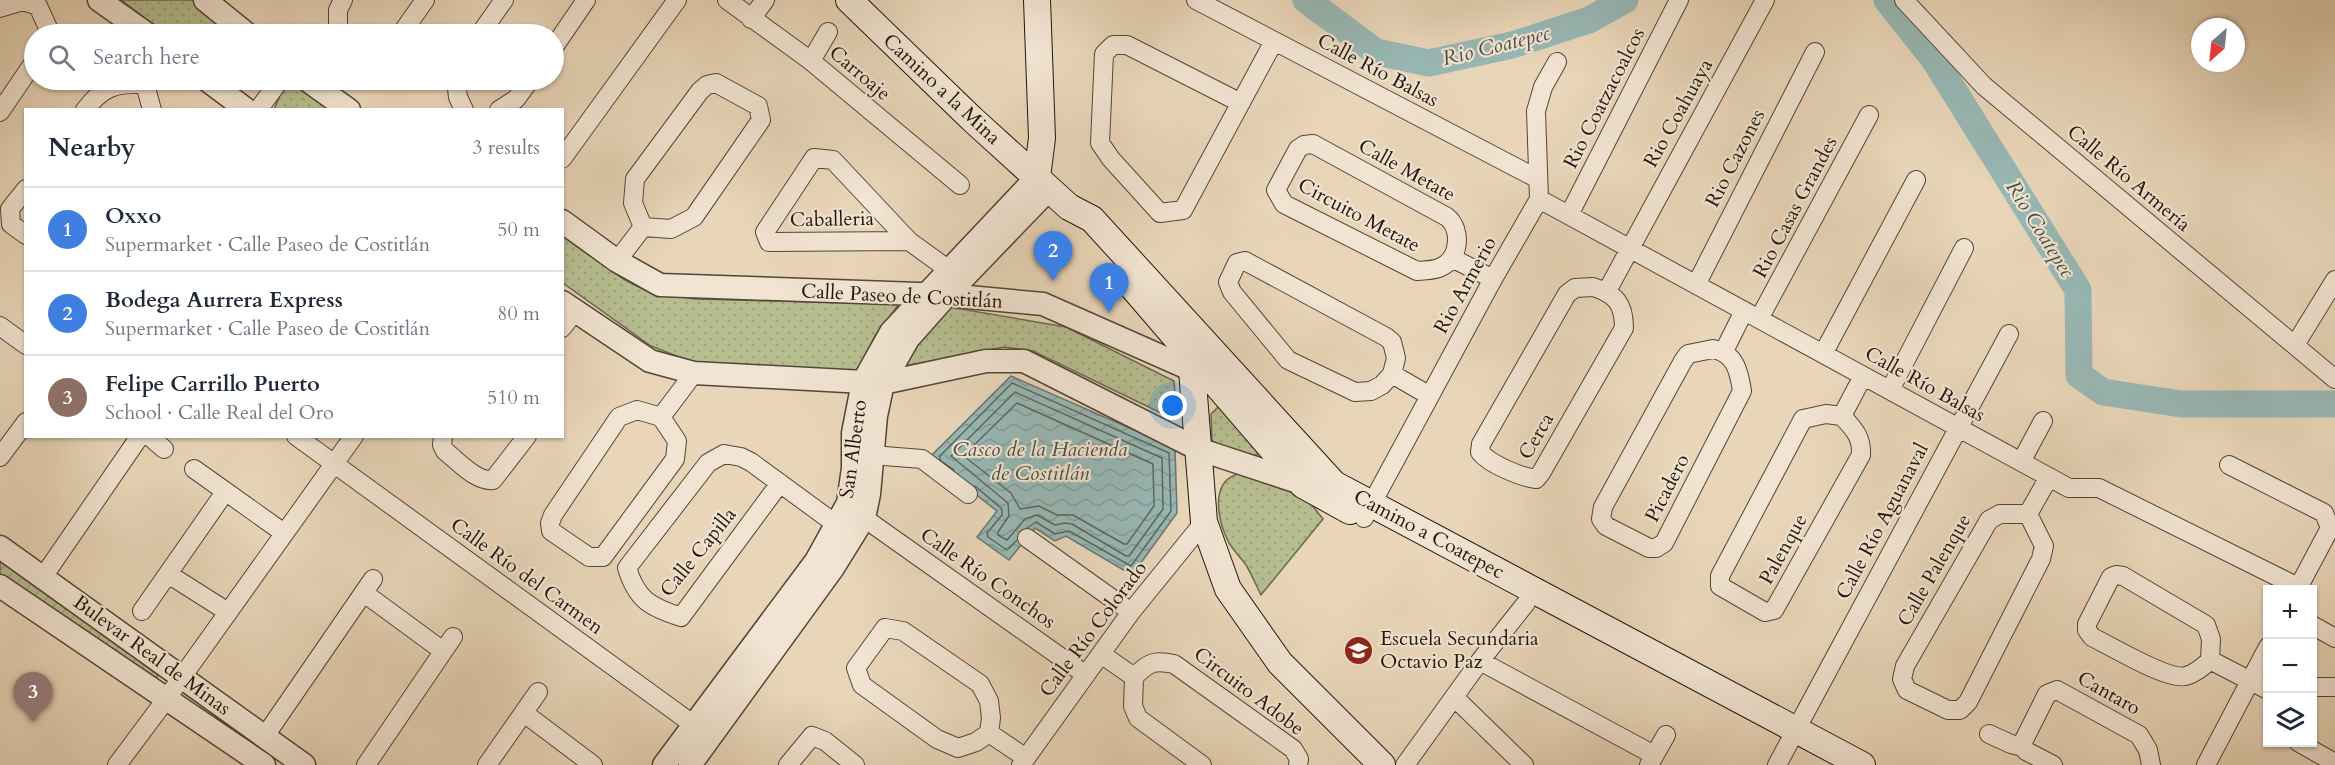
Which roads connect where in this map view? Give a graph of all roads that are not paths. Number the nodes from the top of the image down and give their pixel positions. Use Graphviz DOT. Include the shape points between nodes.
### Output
graph roads {
  1 [pos="99,0"];
  2 [pos="343,0"];
  3 [pos="425,0"];
  4 [pos="504,0"];
  5 [pos="677,0"];
  6 [pos="727,0"];
  7 [pos="765,0"];
  8 [pos="849,0"];
  9 [pos="1037,0"];
  10 [pos="1196,0"];
  11 [pos="1679,0"];
  12 [pos="1765,0"];
  13 [pos="1904,0"];
  14 [pos="586,1"];
  15 [pos="210,2"];
  16 [pos="40,3"];
  17 [pos="0,8"];
  18 [pos="751,19"];
  19 [pos="47,24"];
  20 [pos="133,24"];
  21 [pos="235,24"];
  22 [pos="338,24"];
  23 [pos="408,24"];
  24 [pos="487,24"];
  25 [pos="828,32"];
  26 [pos="564,33"];
  27 [pos="1274,41"];
  28 [pos="1815,52"];
  29 [pos="811,62"];
  30 [pos="1557,62"];
  31 [pos="24,77"];
  32 [pos="104,90"];
  33 [pos="148,90"];
  34 [pos="220,90"];
  35 [pos="273,90"];
  36 [pos="325,90"];
  37 [pos="457,90"];
  38 [pos="523,90"];
  39 [pos="1241,103"];
  40 [pos="86,108"];
  41 [pos="152,108"];
  42 [pos="244,108"];
  43 [pos="259,108"];
  44 [pos="347,108"];
  45 [pos="463,108"];
  46 [pos="502,108"];
  47 [pos="0,112"];
  48 [pos="1869,115"];
  49 [pos="564,156"];
  50 [pos="1539,179"];
  51 [pos="1916,180"];
  52 [pos="1043,183"];
  53 [pos="960,185"];
  54 [pos="24,192"];
  55 [pos="1278,197"];
  56 [pos="1539,199"];
  57 [pos="1569,215"];
  58 [pos="564,223"];
  59 [pos="643,227"];
  60 [pos="24,234"];
  61 [pos="909,241"];
  62 [pos="1964,248"];
  63 [pos="1629,249"];
  64 [pos="1452,258"];
  65 [pos="617,261"];
  66 [pos="949,270"];
  67 [pos="1493,279"];
  68 [pos="2335,280"];
  69 [pos="1696,285"];
  70 [pos="1607,291"];
  71 [pos="947,295"];
  72 [pos="924,296"];
  73 [pos="567,314"];
  74 [pos="1752,315"];
  75 [pos="0,326"];
  76 [pos="2009,334"];
  77 [pos="24,344"];
  78 [pos="2295,345"];
  79 [pos="1724,351"];
  80 [pos="1824,354"];
  81 [pos="1199,360"];
  82 [pos="694,373"];
  83 [pos="1392,374"];
  84 [pos="1863,376"];
  85 [pos="2335,379"];
  86 [pos="873,383"];
  87 [pos="1244,384"];
  88 [pos="1890,390"];
  89 [pos="1430,396"];
  90 [pos="1842,416"];
  91 [pos="661,417"];
  92 [pos="2043,421"];
  93 [pos="24,424"];
  94 [pos="1959,428"];
  95 [pos="139,438"];
  96 [pos="151,438"];
  97 [pos="299,438"];
  98 [pos="353,438"];
  99 [pos="443,438"];
  100 [pos="525,438"];
  101 [pos="164,449"];
  102 [pos="1198,449"];
  103 [pos="2,450"];
  104 [pos="872,454"];
  105 [pos="2021,462"];
  106 [pos="334,464"];
  107 [pos="2229,465"];
  108 [pos="194,469"];
  109 [pos="2049,477"];
  110 [pos="780,483"];
  111 [pos="1334,484"];
  112 [pos="1303,485"];
  113 [pos="225,492"];
  114 [pos="968,494"];
  115 [pos="1368,511"];
  116 [pos="2028,514"];
  117 [pos="864,518"];
  118 [pos="1204,522"];
  119 [pos="837,525"];
  120 [pos="284,533"];
  121 [pos="1027,538"];
  122 [pos="0,547"];
  123 [pos="168,574"];
  124 [pos="43,577"];
  125 [pos="2291,585"];
  126 [pos="2299,585"];
  127 [pos="0,586"];
  128 [pos="1526,603"];
  129 [pos="142,611"];
  130 [pos="228,612"];
  131 [pos="1131,612"];
  132 [pos="2317,627"];
  133 [pos="2335,638"];
  134 [pos="1101,654"];
  135 [pos="2263,657"];
  136 [pos="2210,660"];
  137 [pos="1479,661"];
  138 [pos="1086,675"];
  139 [pos="181,677"];
  140 [pos="1134,677"];
  141 [pos="2250,682"];
  142 [pos="2317,687"];
  143 [pos="2335,687"];
  144 [pos="2263,688"];
  145 [pos="538,692"];
  146 [pos="1454,697"];
  147 [pos="167,698"];
  148 [pos="524,713"];
  149 [pos="702,730"];
  150 [pos="989,733"];
  151 [pos="1989,734"];
  152 [pos="1666,735"];
  153 [pos="265,736"];
  154 [pos="1792,736"];
  155 [pos="2023,747"];
  156 [pos="2307,747"];
  157 [pos="1652,760"];
  158 [pos="1025,763"];
  159 [pos="2335,763"];
  160 [pos="117,765"];
  161 [pos="264,765"];
  162 [pos="304,765"];
  163 [pos="366,765"];
  164 [pos="487,765"];
  165 [pos="593,765"];
  166 [pos="664,765"];
  167 [pos="690,765"];
  168 [pos="788,765"];
  169 [pos="855,765"];
  170 [pos="1202,765"];
  171 [pos="1298,765"];
  172 [pos="1382,765"];
  173 [pos="1405,765"];
  174 [pos="1524,765"];
  175 [pos="1776,765"];
  176 [pos="1831,765"];
  177 [pos="1862,765"];
  178 [pos="2053,765"];
  179 [pos="2151,765"];
  180 [pos="2206,765"];
  1 -- 20 [label="street"];
  2 -- 22 [label="street"];
  3 -- 23 [label="street"];
  4 -- 24 [label="street"];
  5 -- 49 [label="street"];
  6 -- 18 [label="street, Carroaje"];
  7 -- 18 [label="street"];
  8 -- 52 [label="main road, Camino a la Mina"];
  9 -- 52 [label="main road"];
  10 -- 27 [label="street, Calle Río Balsas"];
  11 -- 57 [label="street, Rio Coatzacoalcos"];
  12 -- 63 [label="street, Rio Coahuaya"];
  13 -- 78 [label="street, Calle Río Armería" via="1984,86"];
  14 -- 26 [label="street"];
  15 -- 21 [label="street"];
  16 -- 17 [label="street" via="23,1"];
  16 -- 19 [label="street"];
  18 -- 29 [label="street, Carroaje"];
  25 -- 29 [label="street"];
  27 -- 39 [label="street"];
  27 -- 50 [label="street, Calle Río Balsas"];
  28 -- 69 [label="street, Rio Cazones"];
  29 -- 53 [label="street, Carroaje"];
  30 -- 50 [label="street, Rio Armerio" via="1543,87 1536,111"];
  31 -- 47 [label="street"];
  32 -- 40 [label="street"];
  33 -- 41 [label="street"];
  34 -- 42 [label="street"];
  35 -- 43 [label="street"];
  36 -- 44 [label="street"];
  37 -- 45 [label="street"];
  38 -- 46 [label="street"];
  39 -- 39 [label="street" via="1183,210 1160,213 1100,143 1104,54 1113,45 1127,45"];
  48 -- 74 [label="street, Rio Casas Grandes"];
  50 -- 56 [label="street, Rio Armerio"];
  51 -- 80 [label="street"];
  52 -- 66 [label="street, San Alberto"];
  52 -- 71 [label="street, San Alberto"];
  52 -- 81 [label="main road, Camino a Coatepec" via="1069,207 1080,226"];
  54 -- 60 [label="street" via="10,209 11,224"];
  55 -- 64 [label="street, Circuito Metate" via="1284,204 1417,271 1440,268"];
  55 -- 64 [label="street, Calle Metate" via="1276,189 1298,149 1313,144 1447,217 1458,236"];
  56 -- 57 [label="street, Calle Río Balsas"];
  56 -- 67 [label="street, Rio Armerio"];
  57 -- 63 [label="street, Calle Río Balsas"];
  58 -- 65 [label="street, Calle Paseo de Costitlán"];
  59 -- 59 [label="street" via="671,229 694,217 761,120 758,106 716,83 700,92 634,179 633,203"];
  59 -- 65 [label="street"];
  61 -- 61 [label="street, Caballeria" via="832,160 814,158 765,232 769,242"];
  61 -- 66 [label="street, Caballeria"];
  62 -- 88 [label="street"];
  63 -- 69 [label="street, Calle Río Balsas"];
  63 -- 70 [label="street"];
  64 -- 67 [label="street"];
  65 -- 72 [label="street, Calle Paseo de Costitlán" via="660,285"];
  66 -- 72 [label="street, San Alberto"];
  67 -- 89 [label="street, Rio Armerio"];
  68 -- 78 [label="street"];
  69 -- 74 [label="street, Calle Río Balsas"];
  70 -- 70 [label="street, Cerca" via="1575,288 1567,294 1481,444 1480,452 1485,458 1527,478 1536,479 1541,473 1624,328 1621,305"];
  71 -- 72 [label="street, Calle Paseo de Costitlán"];
  71 -- 81 [label="street, Calle Paseo de Costitlán" via="1042,304"];
  71 -- 86 [label="street, San Alberto"];
  72 -- 86 [label="street, San Alberto" via="891,332"];
  73 -- 82 [label="street" via="650,361"];
  74 -- 79 [label="street"];
  74 -- 80 [label="street, Calle Río Balsas"];
  75 -- 77 [label="street"];
  76 -- 94 [label="street, Calle Río Aguanaval"];
  78 -- 85 [label="street, Calle Río Armería"];
  79 -- 79 [label="street, Picadero" via="1701,350 1688,354 1683,361 1604,507 1601,519 1606,526 1649,548 1664,543 1742,391 1735,363"];
  80 -- 84 [label="street, Calle Río Balsas"];
  81 -- 87 [label="main road, Camino a Coatepec"];
  81 -- 87 [label="street, Calle Paseo de Costitlán"];
  81 -- 102 [label="main road"];
  81 -- 112 [label="main road, Camino a Coatepec"];
  82 -- 86 [label="street"];
  82 -- 91 [label="street"];
  83 -- 83 [label="street" via="1396,358 1392,342 1386,337 1245,261 1237,263 1228,282 1232,292 1288,360 1355,392 1371,391"];
  83 -- 89 [label="street"];
  84 -- 88 [label="street, Calle Río Balsas"];
  84 -- 90 [label="street"];
  86 -- 102 [label="street" via="986,361 1024,361"];
  86 -- 104 [label="street, San Alberto" via="876,416"];
  86 -- 119 [label="street, San Alberto" via="853,433 848,503"];
  87 -- 111 [label="main road, Camino a Coatepec"];
  88 -- 94 [label="street, Calle Río Balsas"];
  89 -- 115 [label="street, Rio Armerio"];
  90 -- 90 [label="street, Palenque" via="1826,414 1803,419 1720,576 1720,586 1765,612 1774,610 1861,455 1862,442"];
  91 -- 91 [label="street" via="676,441 675,459 603,557 590,557 551,531 553,515 619,417 637,410"];
  92 -- 105 [label="street"];
  93 -- 103 [label="street"];
  94 -- 105 [label="street, Calle Río Balsas"];
  94 -- 154 [label="street, Calle Río Aguanaval"];
  95 -- 124 [label="street"];
  96 -- 101 [label="street"];
  97 -- 106 [label="street, Calle Río del Carmen"];
  98 -- 106 [label="street"];
  99 -- 100 [label="street" via="446,451 486,481 493,480"];
  102 -- 112 [label="street"];
  102 -- 118 [label="main road"];
  104 -- 114 [label="street" via="922,459"];
  104 -- 117 [label="street, San Alberto"];
  105 -- 109 [label="street, Calle Río Balsas"];
  106 -- 120 [label="street"];
  106 -- 149 [label="street, Calle Río del Carmen"];
  107 -- 126 [label="street" via="2324,513 2330,528"];
  108 -- 113 [label="street"];
  109 -- 116 [label="street"];
  109 -- 125 [label="street, Calle Río Balsas" via="2069,488 2099,488"];
  110 -- 110 [label="street, Calle Capilla" via="741,457 724,454 708,463 627,568 634,589 657,609 681,617"];
  110 -- 119 [label="street"];
  111 -- 112 [label="street"];
  111 -- 115 [label="main road, Camino a Coatepec"];
  112 -- 115 [label="main road, Camino a Coatepec"];
  113 -- 120 [label="street"];
  113 -- 123 [label="street"];
  115 -- 128 [label="main road, Camino a Coatepec"];
  115 -- 154 [label="main road, Camino a Coatepec"];
  116 -- 116 [label="street, Calle Palenque" via="2044,546 2041,559 1968,702 1960,710 1948,710 1907,690 1902,679 1905,666 1989,520 2000,514"];
  117 -- 138 [label="street, Calle Río Conchos"];
  117 -- 149 [label="street, San Alberto" via="833,568"];
  118 -- 131 [label="street, Calle Río Colorado"];
  118 -- 172 [label="main road" via="1228,588 1280,663"];
  119 -- 149 [label="street, San Alberto"];
  120 -- 130 [label="street"];
  121 -- 131 [label="street"];
  122 -- 124 [label="street, Bulevar Real de Minas"];
  123 -- 129 [label="street"];
  123 -- 130 [label="street"];
  124 -- 139 [label="street, Bulevar Real de Minas"];
  127 -- 147 [label="street, Bulevar Real de Minas"];
  128 -- 137 [label="street"];
  128 -- 154 [label="main road, Camino a Coatepec"];
  130 -- 139 [label="street"];
  131 -- 134 [label="street, Calle Río Colorado"];
  132 -- 133 [label="street"];
  134 -- 138 [label="street, Calle Río Colorado"];
  134 -- 140 [label="street"];
  135 -- 141 [label="street"];
  136 -- 136 [label="street" via="2211,639 2206,625 2123,576 2111,577 2087,624 2092,636 2169,675 2185,676"];
  136 -- 141 [label="street"];
  137 -- 146 [label="street"];
  137 -- 157 [label="street"];
  138 -- 158 [label="street, Calle Río Colorado"];
  139 -- 147 [label="street"];
  139 -- 153 [label="street, Bulevar Real de Minas"];
  140 -- 170 [label="street" via="1133,706 1138,718"];
  140 -- 171 [label="street, Circuito Adobe" via="1157,661 1174,664 1293,749"];
  141 -- 144 [label="street"];
  141 -- 180 [label="street"];
  142 -- 143 [label="street"];
  145 -- 148 [label="street"];
  146 -- 173 [label="street"];
  146 -- 174 [label="street"];
  147 -- 160 [label="street"];
  147 -- 161 [label="street, Bulevar Real de Minas"];
  148 -- 164 [label="street"];
  148 -- 165 [label="street"];
  149 -- 166 [label="street, San Alberto"];
  149 -- 167 [label="street, San Alberto"];
  150 -- 150 [label="street" via="958,748 937,739 862,685 856,668 885,628 903,631 980,684 989,701"];
  150 -- 158 [label="street"];
  151 -- 155 [label="street"];
  152 -- 157 [label="street"];
  153 -- 162 [label="street, Bulevar Real de Minas"];
  153 -- 163 [label="street" via="369,586 448,644"];
  154 -- 175 [label="street, Calle Río Aguanaval"];
  154 -- 176 [label="main road, Camino a Coatepec"];
  154 -- 177 [label="main road, Camino a Coatepec"];
  155 -- 178 [label="street"];
  155 -- 179 [label="street, Cantaro" via="2047,694 2057,690 2139,735"];
  156 -- 159 [label="street"];
  168 -- 169 [label="street" via="812,736 825,741"];
}
